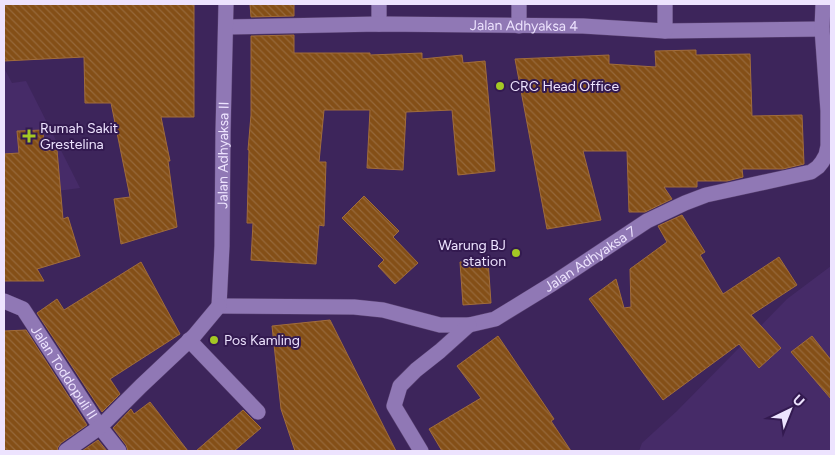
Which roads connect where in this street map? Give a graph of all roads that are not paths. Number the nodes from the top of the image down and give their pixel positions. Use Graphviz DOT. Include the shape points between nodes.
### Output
graph roads {
  1 [pos="226,4"];
  2 [pos="379,4"];
  3 [pos="519,4"];
  4 [pos="665,4"];
  5 [pos="823,4"];
  6 [pos="379,24"];
  7 [pos="519,26"];
  8 [pos="226,28"];
  9 [pos="822,29"];
  10 [pos="665,31"];
  11 [pos="4,301"];
  12 [pos="219,306"];
  13 [pos="469,325"];
  14 [pos="189,340"];
  15 [pos="258,412"];
  16 [pos="100,427"];
  17 [pos="66,451"];
  18 [pos="119,451"];
  19 [pos="421,451"];
  1 -- 8 [label="street, Jalan Adhyaksa II"];
  2 -- 6 [label="street"];
  3 -- 7 [label="street"];
  4 -- 10 [label="street"];
  5 -- 9 [label="street, Jalan Adhyaksa 7"];
  6 -- 7 [label="street, Jalan Adhyaksa 4"];
  6 -- 8 [label="street, Jalan Adhyaksa 4"];
  7 -- 10 [label="street, Jalan Adhyaksa 4"];
  8 -- 12 [label="street, Jalan Adhyaksa II"];
  9 -- 10 [label="street, Jalan Adhyaksa 4"];
  9 -- 13 [label="street, Jalan Adhyaksa 7" via="828,146 818,167 811,172 706,194 685,202 647,221 495,319"];
  11 -- 16 [label="street, Jalan Toddopuli II" via="23,309"];
  12 -- 13 [label="street, Jalan Adhyaksa 7" via="354,307 383,310 440,325"];
  12 -- 14 [label="street"];
  13 -- 19 [label="street" via="400,386 394,406"];
  14 -- 15 [label="street"];
  14 -- 16 [label="street"];
  16 -- 17 [label="street"];
  16 -- 18 [label="street, Jalan Toddopuli II"];
}
